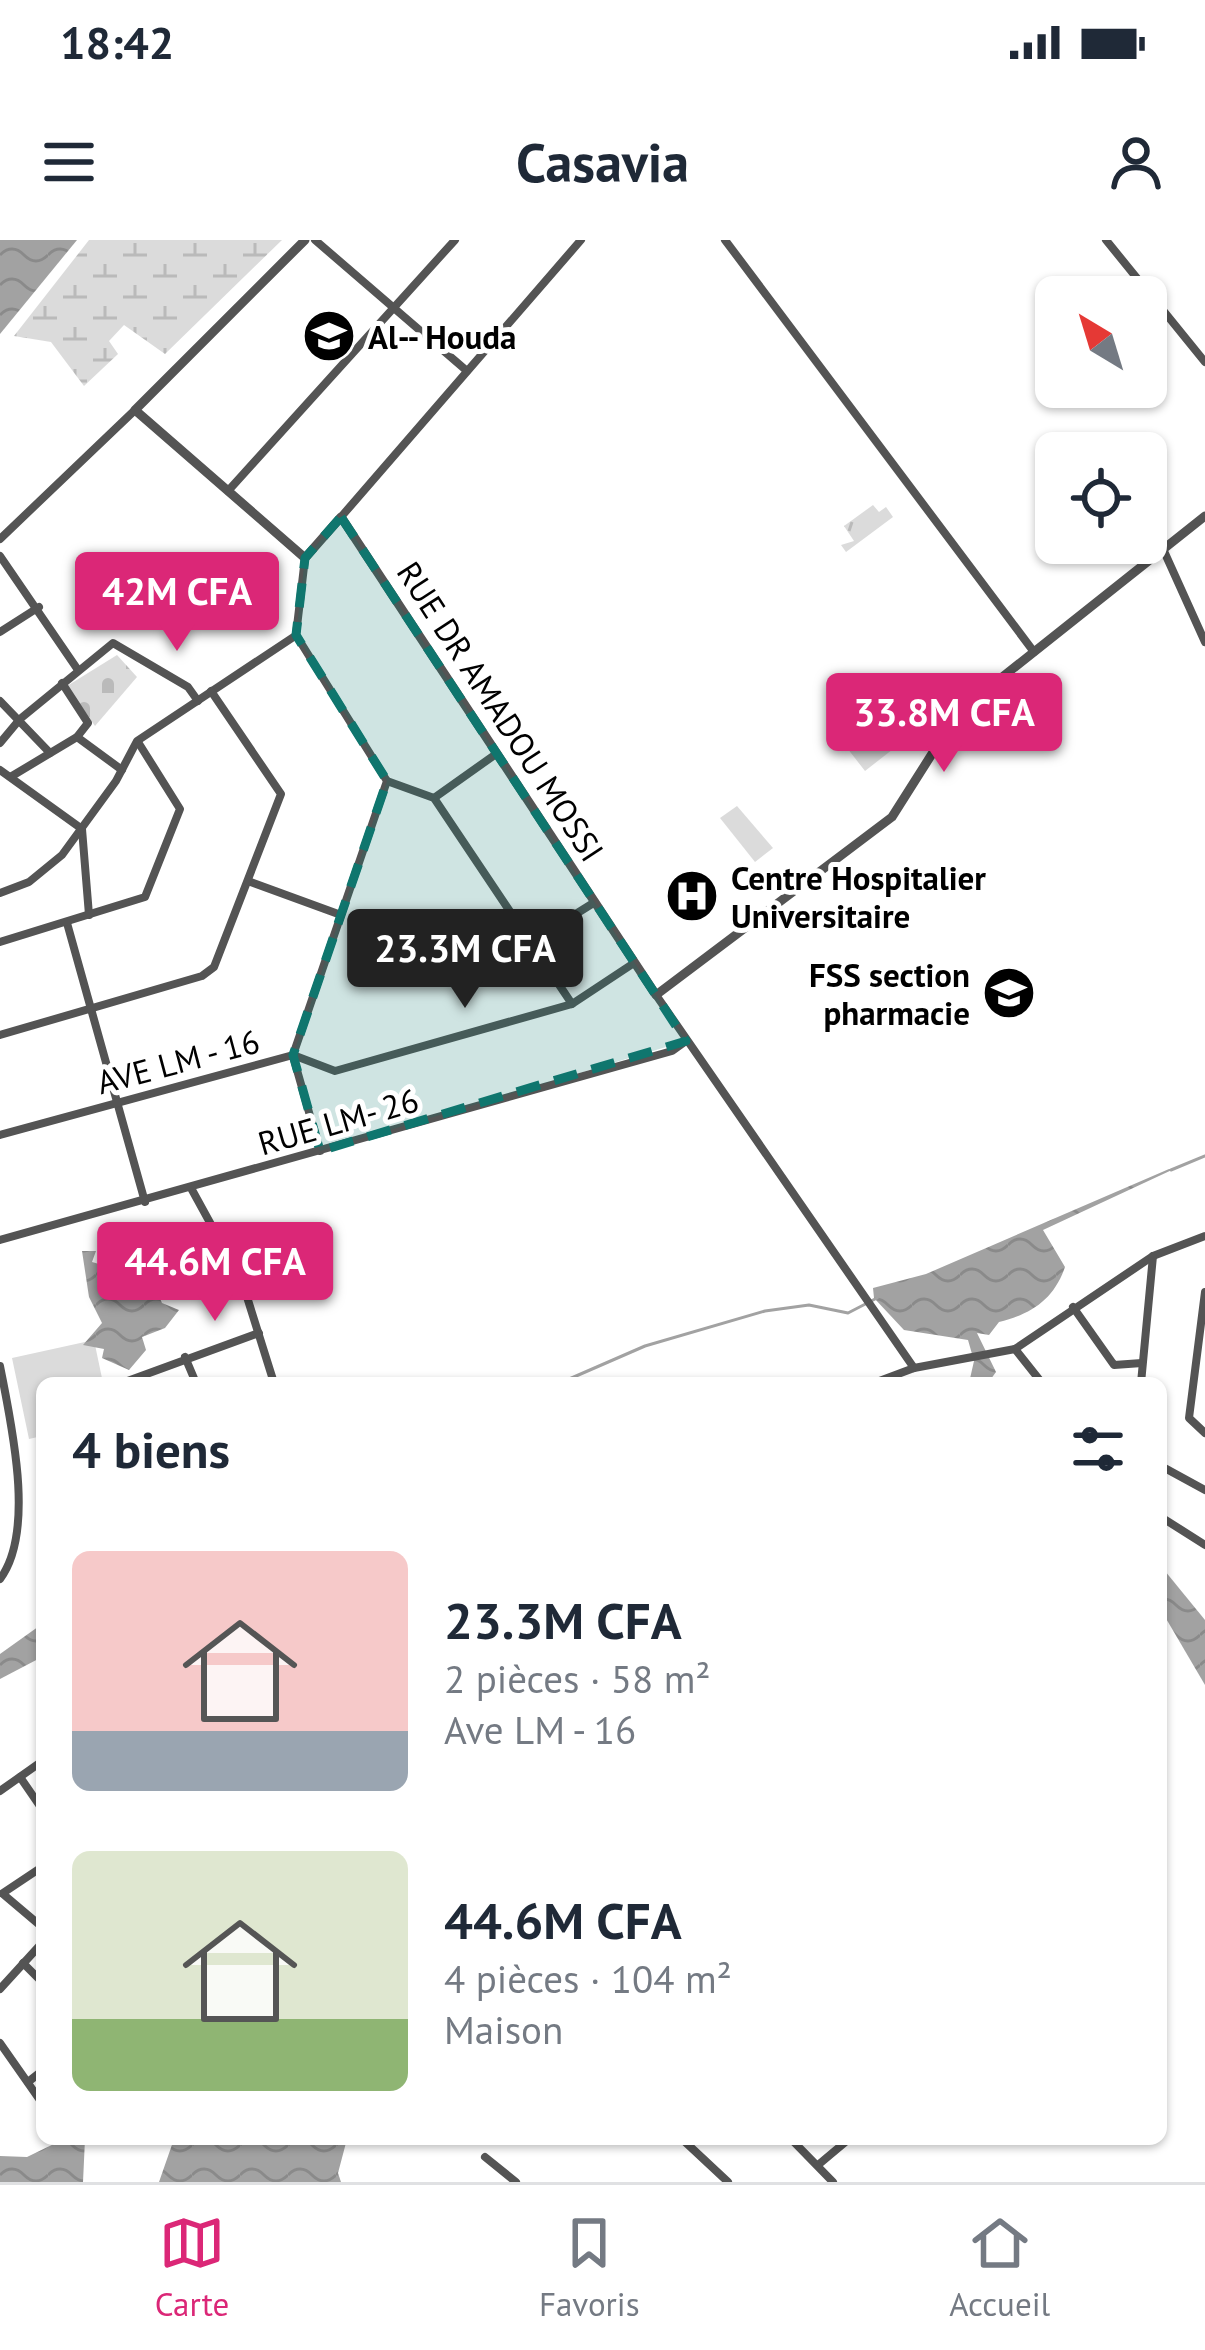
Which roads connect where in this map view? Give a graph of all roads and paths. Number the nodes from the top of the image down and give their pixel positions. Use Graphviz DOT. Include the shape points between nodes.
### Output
graph roads {
  1 [pos="305,240"];
  2 [pos="315,240"];
  3 [pos="454,240"];
  4 [pos="581,240"];
  5 [pos="725,240"];
  6 [pos="1106,240"];
  7 [pos="394,308"];
  8 [pos="1205,362"];
  9 [pos="467,371"];
  10 [pos="135,410"];
  11 [pos="228,491"];
  12 [pos="1205,516"];
  13 [pos="340,518"];
  14 [pos="0,539"];
  15 [pos="1167,546"];
  16 [pos="0,556"];
  17 [pos="305,558"];
  18 [pos="1167,558"];
  19 [pos="1144,564"];
  20 [pos="39,608"];
  21 [pos="0,632"];
  22 [pos="296,635"];
  23 [pos="1205,642"];
  24 [pos="1034,652"];
  25 [pos="78,670"];
  26 [pos="62,683"];
  27 [pos="212,692"];
  28 [pos="198,700"];
  29 [pos="0,701"];
  30 [pos="20,719"];
  31 [pos="76,737"];
  32 [pos="137,741"];
  33 [pos="0,743"];
  34 [pos="50,753"];
  35 [pos="496,754"];
  36 [pos="0,770"];
  37 [pos="122,770"];
  38 [pos="12,776"];
  39 [pos="387,782"];
  40 [pos="434,798"];
  41 [pos="82,829"];
  42 [pos="248,881"];
  43 [pos="0,892"];
  44 [pos="595,902"];
  45 [pos="89,915"];
  46 [pos="341,915"];
  47 [pos="67,922"];
  48 [pos="0,942"];
  49 [pos="531,942"];
  50 [pos="634,963"];
  51 [pos="656,995"];
  52 [pos="572,1004"];
  53 [pos="91,1008"];
  54 [pos="0,1035"];
  55 [pos="686,1041"];
  56 [pos="292,1055"];
  57 [pos="118,1103"];
  58 [pos="0,1135"];
  59 [pos="320,1151"];
  60 [pos="191,1188"];
  61 [pos="145,1202"];
  62 [pos="1205,1236"];
  63 [pos="0,1240"];
  64 [pos="1153,1256"];
  65 [pos="1205,1292"];
  66 [pos="1073,1307"];
  67 [pos="259,1333"];
  68 [pos="1016,1349"];
  69 [pos="185,1357"];
  70 [pos="1142,1363"];
  71 [pos="0,1366"];
  72 [pos="914,1368"];
  73 [pos="137,1377"];
  74 [pos="193,1377"];
  75 [pos="272,1377"];
  76 [pos="899,1377"];
  77 [pos="1037,1377"];
  78 [pos="1141,1377"];
  79 [pos="4,1410"];
  80 [pos="1205,1433"];
  81 [pos="1167,1469"];
  82 [pos="1205,1490"];
  83 [pos="1167,1521"];
  84 [pos="1205,1545"];
  85 [pos="0,1579"];
  86 [pos="36,1766"];
  87 [pos="20,1777"];
  88 [pos="1,1789"];
  89 [pos="36,1800"];
  90 [pos="36,1871"];
  91 [pos="1,1893"];
  92 [pos="36,1922"];
  93 [pos="36,1949"];
  94 [pos="23,1963"];
  95 [pos="36,1976"];
  96 [pos="0,1990"];
  97 [pos="0,2043"];
  98 [pos="36,2076"];
  99 [pos="28,2082"];
  100 [pos="36,2094"];
  101 [pos="688,2145"];
  102 [pos="798,2145"];
  103 [pos="806,2145"];
  104 [pos="842,2145"];
  105 [pos="805,2151"];
  106 [pos="485,2157"];
  107 [pos="818,2165"];
  108 [pos="516,2182"];
  109 [pos="728,2182"];
  110 [pos="832,2182"];
  1 -- 10 [label="street"];
  2 -- 7 [label="street"];
  3 -- 7 [label="street"];
  4 -- 9 [label="street"];
  5 -- 24 [label="street"];
  6 -- 8 [label="street"];
  7 -- 9 [label="street"];
  7 -- 11 [label="street"];
  9 -- 13 [label="street"];
  10 -- 11 [label="street"];
  10 -- 14 [label="street"];
  11 -- 17 [label="street"];
  12 -- 15 [label="street"];
  13 -- 17 [label="street"];
  13 -- 35 [label="street, RUE DR AMADOU MOSSI"];
  16 -- 20 [label="street"];
  17 -- 22 [label="street"];
  18 -- 23 [label="street"];
  19 -- 24 [label="street"];
  20 -- 21 [label="street"];
  20 -- 25 [label="street"];
  22 -- 27 [label="street"];
  22 -- 39 [label="street"];
  24 -- 51 [label="street" via="949,729 892,817"];
  25 -- 26 [label="street"];
  25 -- 28 [label="street" via="116,643"];
  26 -- 30 [label="street"];
  26 -- 31 [label="street" via="88,723"];
  27 -- 28 [label="street"];
  27 -- 42 [label="street" via="281,794"];
  28 -- 32 [label="street"];
  29 -- 30 [label="street"];
  30 -- 33 [label="street"];
  30 -- 34 [label="street"];
  31 -- 34 [label="street"];
  31 -- 37 [label="street"];
  32 -- 37 [label="street"];
  32 -- 45 [label="street" via="180,809 145,897"];
  34 -- 38 [label="street"];
  35 -- 40 [label="street"];
  35 -- 44 [label="street, RUE DR AMADOU MOSSI"];
  36 -- 38 [label="street"];
  37 -- 41 [label="street"];
  38 -- 41 [label="street"];
  39 -- 40 [label="street"];
  39 -- 46 [label="street"];
  40 -- 49 [label="street"];
  41 -- 43 [label="street" via="29,882"];
  41 -- 45 [label="street"];
  42 -- 46 [label="street"];
  42 -- 53 [label="street" via="212,970"];
  44 -- 49 [label="street"];
  44 -- 50 [label="street, RUE DR AMADOU MOSSI"];
  45 -- 47 [label="street"];
  46 -- 56 [label="street"];
  47 -- 48 [label="street"];
  47 -- 53 [label="street"];
  49 -- 52 [label="street"];
  50 -- 51 [label="street, RUE DR AMADOU MOSSI"];
  50 -- 52 [label="street, AVE LM - 16"];
  51 -- 55 [label="street"];
  52 -- 56 [label="street, AVE LM - 16" via="335,1071"];
  53 -- 54 [label="street"];
  53 -- 57 [label="street"];
  55 -- 59 [label="street, RUE LM- 26"];
  55 -- 72 [label="street"];
  56 -- 57 [label="street, AVE LM - 16"];
  56 -- 59 [label="street"];
  57 -- 58 [label="street, AVE LM - 16"];
  57 -- 61 [label="street"];
  59 -- 60 [label="street, RUE LM- 26"];
  60 -- 61 [label="street, RUE LM- 26"];
  60 -- 67 [label="street" via="242,1281"];
  61 -- 63 [label="street, RUE LM- 26"];
  62 -- 64 [label="street"];
  64 -- 66 [label="street"];
  64 -- 70 [label="street"];
  65 -- 80 [label="street" via="1189,1418"];
  66 -- 68 [label="street"];
  66 -- 70 [label="street" via="1114,1365"];
  67 -- 69 [label="street"];
  67 -- 75 [label="street"];
  68 -- 72 [label="street"];
  68 -- 77 [label="street"];
  69 -- 73 [label="street"];
  69 -- 74 [label="street"];
  70 -- 78 [label="street"];
  71 -- 79 [label="street"];
  72 -- 76 [label="street"];
  79 -- 85 [label="street" via="17,1550"];
  81 -- 82 [label="street"];
  83 -- 84 [label="street"];
  86 -- 87 [label="street"];
  87 -- 88 [label="street"];
  87 -- 89 [label="street"];
  90 -- 91 [label="street"];
  91 -- 92 [label="street"];
  93 -- 94 [label="street"];
  94 -- 95 [label="street"];
  94 -- 96 [label="street"];
  97 -- 99 [label="street"];
  98 -- 99 [label="street"];
  99 -- 100 [label="street"];
  101 -- 109 [label="street"];
  102 -- 105 [label="street"];
  103 -- 105 [label="street"];
  104 -- 107 [label="street"];
  105 -- 107 [label="street"];
  106 -- 108 [label="street"];
  107 -- 110 [label="street"];
}
